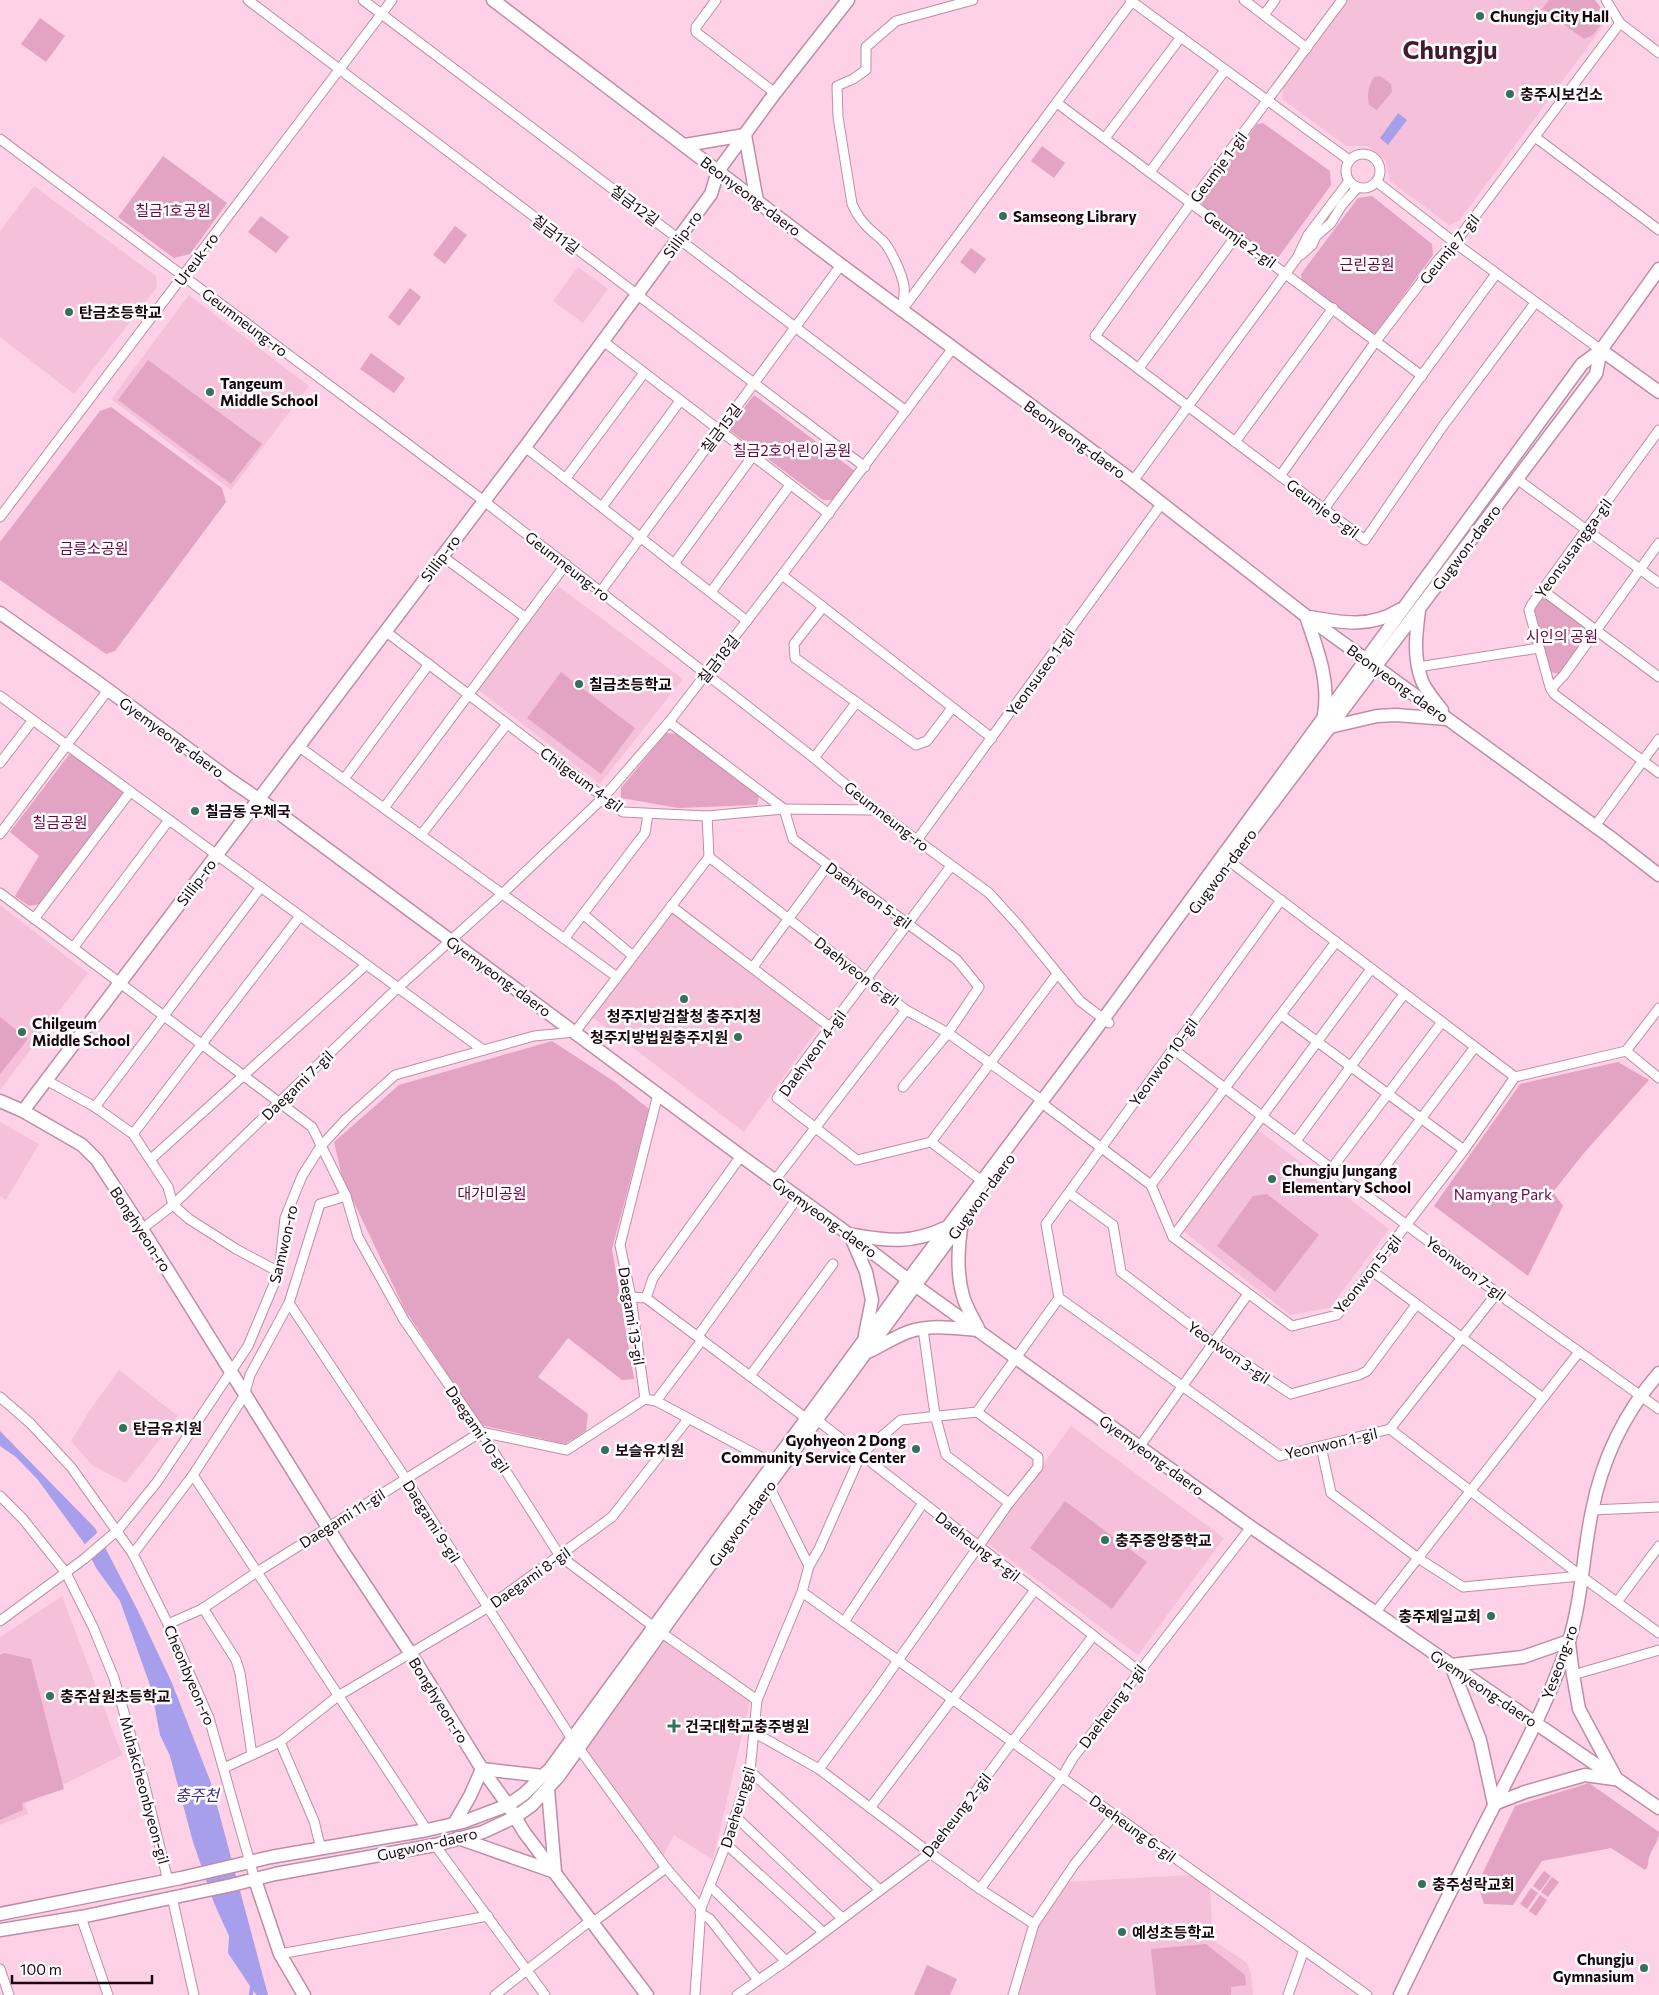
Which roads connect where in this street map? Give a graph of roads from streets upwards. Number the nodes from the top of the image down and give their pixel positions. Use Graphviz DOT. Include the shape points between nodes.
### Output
graph roads {
  1 [pos="248,0"];
  2 [pos="363,0"];
  3 [pos="392,0"];
  4 [pos="493,0"];
  5 [pos="716,0"];
  6 [pos="848,0"];
  7 [pos="973,0"];
  8 [pos="1132,0"];
  9 [pos="1244,0"];
  10 [pos="1275,0"];
  11 [pos="1342,0"];
  12 [pos="1606,0"];
  13 [pos="381,14"];
  14 [pos="1264,15"];
  15 [pos="1620,23"];
  16 [pos="1181,37"];
  17 [pos="1307,48"];
  18 [pos="1659,53"];
  19 [pos="339,70"];
  20 [pos="1226,70"];
  21 [pos="776,93"];
  22 [pos="1268,101"];
  23 [pos="1057,103"];
  24 [pos="745,135"];
  25 [pos="1535,137"];
  26 [pos="1104,138"];
  27 [pos="0,139"];
  28 [pos="685,145"];
  29 [pos="1349,160"];
  30 [pos="718,172"];
  31 [pos="1150,172"];
  32 [pos="1349,180"];
  33 [pos="1377,182"];
  34 [pos="1358,187"];
  35 [pos="757,201"];
  36 [pos="1191,203"];
  37 [pos="1659,230"];
  38 [pos="1236,236"];
  39 [pos="679,238"];
  40 [pos="1455,243"];
  41 [pos="1297,258"];
  42 [pos="841,265"];
  43 [pos="1659,269"];
  44 [pos="1286,273"];
  45 [pos="1496,274"];
  46 [pos="183,276"];
  47 [pos="637,296"];
  48 [pos="1535,303"];
  49 [pos="1333,308"];
  50 [pos="902,310"];
  51 [pos="796,327"];
  52 [pos="1096,336"];
  53 [pos="603,341"];
  54 [pos="1376,341"];
  55 [pos="953,348"];
  56 [pos="1601,350"];
  57 [pos="1139,368"];
  58 [pos="644,373"];
  59 [pos="1422,376"];
  60 [pos="754,384"];
  61 [pos="1659,392"];
  62 [pos="680,400"];
  63 [pos="1188,406"];
  64 [pos="906,411"];
  65 [pos="1659,430"];
  66 [pos="719,431"];
  67 [pos="1235,442"];
  68 [pos="525,447"];
  69 [pos="752,456"];
  70 [pos="865,467"];
  71 [pos="1280,476"];
  72 [pos="566,478"];
  73 [pos="1517,479"];
  74 [pos="1133,481"];
  75 [pos="790,485"];
  76 [pos="484,501"];
  77 [pos="1162,503"];
  78 [pos="602,507"];
  79 [pos="1324,509"];
  80 [pos="829,514"];
  81 [pos="0,517"];
  82 [pos="1586,530"];
  83 [pos="640,537"];
  84 [pos="1659,543"];
  85 [pos="442,556"];
  86 [pos="566,564"];
  87 [pos="674,564"];
  88 [pos="1640,570"];
  89 [pos="782,575"];
  90 [pos="1659,583"];
  91 [pos="1542,590"];
  92 [pos="601,591"];
  93 [pos="712,592"];
  94 [pos="823,607"];
  95 [pos="1404,608"];
  96 [pos="1419,609"];
  97 [pos="0,613"];
  98 [pos="1306,616"];
  99 [pos="526,618"];
  100 [pos="747,621"];
  101 [pos="1597,630"];
  102 [pos="385,631"];
  103 [pos="1539,648"];
  104 [pos="1371,663"];
  105 [pos="429,664"];
  106 [pos="1418,668"];
  107 [pos="706,674"];
  108 [pos="1659,677"];
  109 [pos="1551,689"];
  110 [pos="108,690"];
  111 [pos="469,695"];
  112 [pos="0,696"];
  113 [pos="856,703"];
  114 [pos="952,708"];
  115 [pos="1447,719"];
  116 [pos="33,720"];
  117 [pos="669,722"];
  118 [pos="1327,722"];
  119 [pos="507,724"];
  120 [pos="992,738"];
  121 [pos="1659,739"];
  122 [pos="68,746"];
  123 [pos="298,746"];
  124 [pos="814,758"];
  125 [pos="1643,762"];
  126 [pos="0,763"];
  127 [pos="1659,773"];
  128 [pos="344,779"];
  129 [pos="130,792"];
  130 [pos="603,798"];
  131 [pos="258,800"];
  132 [pos="384,808"];
  133 [pos="784,809"];
  134 [pos="876,810"];
  135 [pos="648,814"];
  136 [pos="706,816"];
  137 [pos="169,820"];
  138 [pos="1595,826"];
  139 [pos="0,834"];
  140 [pos="421,835"];
  141 [pos="917,840"];
  142 [pos="216,855"];
  143 [pos="709,857"];
  144 [pos="1229,861"];
  145 [pos="828,865"];
  146 [pos="951,866"];
  147 [pos="1659,875"];
  148 [pos="261,887"];
  149 [pos="0,893"];
  150 [pos="502,894"];
  151 [pos="1281,900"];
  152 [pos="671,906"];
  153 [pos="584,915"];
  154 [pos="300,916"];
  155 [pos="34,918"];
  156 [pos="788,918"];
  157 [pos="908,924"];
  158 [pos="564,939"];
  159 [pos="450,940"];
  160 [pos="1336,942"];
  161 [pos="74,948"];
  162 [pos="633,956"];
  163 [pos="366,965"];
  164 [pos="753,967"];
  165 [pos="1371,969"];
  166 [pos="1057,974"];
  167 [pos="617,977"];
  168 [pos="867,978"];
  169 [pos="120,983"];
  170 [pos="398,988"];
  171 [pos="1404,994"];
  172 [pos="1659,1008"];
  173 [pos="906,1010"];
  174 [pos="163,1015"];
  175 [pos="1281,1015"];
  176 [pos="1106,1021"];
  177 [pos="1442,1022"];
  178 [pos="830,1027"];
  179 [pos="575,1032"];
  180 [pos="948,1033"];
  181 [pos="1317,1041"];
  182 [pos="202,1044"];
  183 [pos="1475,1047"];
  184 [pos="1173,1049"];
  185 [pos="483,1050"];
  186 [pos="1626,1051"];
  187 [pos="990,1065"];
  188 [pos="1351,1066"];
  189 [pos="243,1076"];
  190 [pos="1515,1077"];
  191 [pos="1659,1078"];
  192 [pos="46,1080"];
  193 [pos="903,1087"];
  194 [pos="1226,1087"];
  195 [pos="658,1094"];
  196 [pos="1388,1094"];
  197 [pos="0,1101"];
  198 [pos="279,1103"];
  199 [pos="1045,1104"];
  200 [pos="96,1106"];
  201 [pos="22,1111"];
  202 [pos="1263,1115"];
  203 [pos="1422,1118"];
  204 [pos="815,1128"];
  205 [pos="133,1134"];
  206 [pos="1296,1141"];
  207 [pos="931,1142"];
  208 [pos="321,1146"];
  209 [pos="1101,1148"];
  210 [pos="1464,1150"];
  211 [pos="741,1156"];
  212 [pos="151,1159"];
  213 [pos="1332,1168"];
  214 [pos="775,1180"];
  215 [pos="982,1181"];
  216 [pos="1151,1185"];
  217 [pos="1069,1193"];
  218 [pos="1365,1193"];
  219 [pos="346,1196"];
  220 [pos="798,1197"];
  221 [pos="173,1205"];
  222 [pos="962,1222"];
  223 [pos="1407,1224"];
  224 [pos="949,1226"];
  225 [pos="142,1228"];
  226 [pos="850,1234"];
  227 [pos="1173,1237"];
  228 [pos="833,1264"];
  229 [pos="1372,1270"];
  230 [pos="279,1272"];
  231 [pos="912,1283"];
  232 [pos="1497,1293"];
  233 [pos="1248,1294"];
  234 [pos="631,1297"];
  235 [pos="646,1298"];
  236 [pos="1059,1298"];
  237 [pos="289,1303"];
  238 [pos="1416,1305"];
  239 [pos="924,1329"];
  240 [pos="979,1331"];
  241 [pos="700,1338"];
  242 [pos="1462,1338"];
  243 [pos="1214,1343"];
  244 [pos="865,1347"];
  245 [pos="1579,1352"];
  246 [pos="1016,1356"];
  247 [pos="230,1371"];
  248 [pos="1659,1373"];
  249 [pos="750,1376"];
  250 [pos="1183,1387"];
  251 [pos="1640,1395"];
  252 [pos="244,1396"];
  253 [pos="0,1397"];
  254 [pos="1543,1398"];
  255 [pos="645,1399"];
  256 [pos="656,1402"];
  257 [pos="1659,1409"];
  258 [pos="977,1412"];
  259 [pos="935,1415"];
  260 [pos="688,1419"];
  261 [pos="812,1420"];
  262 [pos="1390,1429"];
  263 [pos="481,1432"];
  264 [pos="1140,1446"];
  265 [pos="1321,1446"];
  266 [pos="861,1454"];
  267 [pos="774,1464"];
  268 [pos="193,1475"];
  269 [pos="406,1479"];
  270 [pos="769,1486"];
  271 [pos="1470,1490"];
  272 [pos="0,1496"];
  273 [pos="923,1503"];
  274 [pos="1009,1503"];
  275 [pos="1659,1507"];
  276 [pos="1592,1510"];
  277 [pos="328,1527"];
  278 [pos="1251,1527"];
  279 [pos="118,1530"];
  280 [pos="978,1546"];
  281 [pos="1659,1546"];
  282 [pos="134,1554"];
  283 [pos="560,1556"];
  284 [pos="1418,1558"];
  285 [pos="809,1566"];
  286 [pos="257,1572"];
  287 [pos="66,1573"];
  288 [pos="1582,1576"];
  289 [pos="1035,1590"];
  290 [pos="802,1592"];
  291 [pos="1617,1602"];
  292 [pos="204,1608"];
  293 [pos="487,1608"];
  294 [pos="1376,1613"];
  295 [pos="0,1621"];
  296 [pos="844,1622"];
  297 [pos="168,1624"];
  298 [pos="1657,1628"];
  299 [pos="658,1630"];
  300 [pos="1093,1636"];
  301 [pos="1569,1641"];
  302 [pos="1659,1650"];
  303 [pos="411,1654"];
  304 [pos="898,1660"];
  305 [pos="1451,1666"];
  306 [pos="1139,1671"];
  307 [pos="1572,1675"];
  308 [pos="338,1696"];
  309 [pos="757,1700"];
  310 [pos="953,1700"];
  311 [pos="1535,1723"];
  312 [pos="754,1733"];
  313 [pos="280,1742"];
  314 [pos="1012,1742"];
  315 [pos="575,1744"];
  316 [pos="252,1755"];
  317 [pos="224,1768"];
  318 [pos="482,1769"];
  319 [pos="819,1769"];
  320 [pos="750,1771"];
  321 [pos="543,1776"];
  322 [pos="1062,1777"];
  323 [pos="1617,1779"];
  324 [pos="548,1789"];
  325 [pos="1494,1804"];
  326 [pos="508,1805"];
  327 [pos="1658,1805"];
  328 [pos="870,1808"];
  329 [pos="1114,1815"];
  330 [pos="735,1816"];
  331 [pos="515,1817"];
  332 [pos="454,1824"];
  333 [pos="427,1830"];
  334 [pos="458,1838"];
  335 [pos="726,1844"];
  336 [pos="436,1845"];
  337 [pos="321,1849"];
  338 [pos="930,1853"];
  339 [pos="248,1863"];
  340 [pos="666,1868"];
  341 [pos="555,1872"];
  342 [pos="175,1880"];
  343 [pos="252,1880"];
  344 [pos="710,1886"];
  345 [pos="880,1890"];
  346 [pos="980,1890"];
  347 [pos="178,1896"];
  348 [pos="701,1910"];
  349 [pos="0,1914"];
  350 [pos="81,1916"];
  351 [pos="488,1916"];
  352 [pos="842,1918"];
  353 [pos="591,1922"];
  354 [pos="1034,1924"];
  355 [pos="0,1930"];
  356 [pos="823,1932"];
  357 [pos="1304,1950"];
  358 [pos="280,1954"];
  359 [pos="786,1961"];
  360 [pos="0,1969"];
  361 [pos="527,1970"];
  362 [pos="758,1980"];
  363 [pos="9,1995"];
  364 [pos="108,1995"];
  365 [pos="194,1995"];
  366 [pos="304,1995"];
  367 [pos="495,1995"];
  368 [pos="545,1995"];
  369 [pos="647,1995"];
  370 [pos="696,1995"];
  371 [pos="737,1995"];
  372 [pos="1014,1995"];
  373 [pos="1288,1995"];
  374 [pos="1367,1995"];
  375 [pos="1400,1995"];
  1 -- 19 [label="street, 칠금11길"];
  2 -- 13 [label="street, 칠금12길"];
  3 -- 13 [label="street, Ureuk-ro"];
  4 -- 28 [label="street, Beonyeong-daero"];
  5 -- 21 [label="street" via="696,27 696,32"];
  6 -- 21 [label="street, Sillip-ro"];
  7 -- 50 [label="street" via="896,21 866,47 866,70 836,86 852,204 869,230 890,250 904,286"];
  8 -- 16 [label="street"];
  8 -- 23 [label="street"];
  9 -- 14 [label="street"];
  10 -- 14 [label="street"];
  11 -- 17 [label="street, Geumje 1-gil"];
  12 -- 15 [label="street"];
  13 -- 19 [label="street, Ureuk-ro"];
  13 -- 39 [label="street, 칠금12길"];
  14 -- 17 [label="street"];
  15 -- 18 [label="street"];
  15 -- 25 [label="street, Geumje 7-gil"];
  16 -- 20 [label="street"];
  16 -- 26 [label="street"];
  17 -- 22 [label="street, Geumje 1-gil"];
  19 -- 46 [label="street, Ureuk-ro"];
  19 -- 47 [label="street, 칠금11길"];
  20 -- 22 [label="street"];
  20 -- 31 [label="street"];
  21 -- 24 [label="street, Sillip-ro"];
  22 -- 29 [label="street"];
  22 -- 36 [label="street, Geumje 1-gil"];
  23 -- 26 [label="street, Geumje 2-gil"];
  23 -- 50 [label="street"];
  24 -- 28 [label="street"];
  24 -- 30 [label="street, Sillip-ro"];
  24 -- 35 [label="street"];
  25 -- 37 [label="street"];
  25 -- 40 [label="street, Geumje 7-gil"];
  26 -- 31 [label="street, Geumje 2-gil"];
  27 -- 46 [label="street, Geumneung-ro"];
  28 -- 30 [label="street, Beonyeong-daero"];
  29 -- 32 [label="street" via="1346,167"];
  29 -- 33 [label="street" via="1361,153 1372,156 1379,165"];
  30 -- 35 [label="street, Beonyeong-daero"];
  30 -- 39 [label="street, Sillip-ro" via="711,194"];
  31 -- 36 [label="street, Geumje 2-gil"];
  32 -- 34 [label="street"];
  32 -- 41 [label="street" via="1308,236"];
  33 -- 34 [label="street" via="1367,188"];
  33 -- 40 [label="street"];
  34 -- 41 [label="street" via="1331,223"];
  35 -- 42 [label="street, Beonyeong-daero"];
  36 -- 38 [label="street, Geumje 2-gil"];
  36 -- 52 [label="street, Geumje 1-gil"];
  38 -- 44 [label="street, Geumje 2-gil"];
  38 -- 57 [label="street"];
  39 -- 47 [label="street, Sillip-ro"];
  39 -- 51 [label="street, 칠금12길"];
  40 -- 45 [label="street"];
  40 -- 54 [label="street, Geumje 7-gil" via="1438,260"];
  41 -- 44 [label="street"];
  42 -- 50 [label="street, Beonyeong-daero"];
  42 -- 51 [label="street, 칠금15길"];
  43 -- 56 [label="street, Gugwon-daero"];
  44 -- 49 [label="street, Geumje 2-gil"];
  44 -- 63 [label="street"];
  45 -- 48 [label="street"];
  45 -- 59 [label="street"];
  46 -- 76 [label="street, Geumneung-ro"];
  46 -- 81 [label="street, Ureuk-ro"];
  47 -- 53 [label="street, Sillip-ro"];
  47 -- 60 [label="street, 칠금11길"];
  48 -- 56 [label="street"];
  48 -- 79 [label="street, Geumje 9-gil" via="1443,426 1365,540"];
  49 -- 54 [label="street, Geumje 2-gil"];
  49 -- 67 [label="street"];
  50 -- 55 [label="street, Beonyeong-daero"];
  51 -- 60 [label="street, 칠금15길"];
  51 -- 64 [label="street, 칠금12길"];
  52 -- 57 [label="street, Geumje 9-gil"];
  53 -- 58 [label="street"];
  53 -- 68 [label="street, Sillip-ro"];
  54 -- 59 [label="street, Geumje 2-gil"];
  54 -- 71 [label="street, Geumje 7-gil"];
  55 -- 64 [label="street, 칠금18길"];
  55 -- 74 [label="street, Beonyeong-daero"];
  56 -- 61 [label="street"];
  56 -- 73 [label="street, Gugwon-daero" via="1596,374"];
  56 -- 95 [label="street, Gugwon-daero" via="1582,364"];
  57 -- 63 [label="street, Geumje 9-gil"];
  58 -- 62 [label="street"];
  58 -- 72 [label="street"];
  59 -- 79 [label="street"];
  60 -- 66 [label="street, 칠금15길"];
  60 -- 70 [label="street, 칠금11길"];
  62 -- 66 [label="street"];
  62 -- 78 [label="street"];
  63 -- 67 [label="street, Geumje 9-gil"];
  63 -- 74 [label="street"];
  64 -- 70 [label="street, 칠금18길"];
  65 -- 82 [label="street, Yeonsusangga-gil"];
  66 -- 69 [label="street"];
  66 -- 83 [label="street, 칠금15길"];
  67 -- 71 [label="street, Geumje 9-gil"];
  68 -- 72 [label="street"];
  68 -- 76 [label="street, Sillip-ro"];
  69 -- 75 [label="street"];
  69 -- 87 [label="street"];
  70 -- 80 [label="street, 칠금18길"];
  71 -- 79 [label="street, Geumje 9-gil"];
  72 -- 78 [label="street"];
  73 -- 82 [label="street"];
  73 -- 96 [label="street, Gugwon-daero"];
  74 -- 77 [label="street, Beonyeong-daero"];
  75 -- 80 [label="street"];
  75 -- 93 [label="street"];
  76 -- 85 [label="street, Sillip-ro"];
  76 -- 86 [label="street, Geumneung-ro"];
  77 -- 98 [label="street, Beonyeong-daero"];
  77 -- 120 [label="street, Yeonsuseo 1-gil"];
  78 -- 83 [label="street"];
  80 -- 89 [label="street, 칠금18길"];
  82 -- 88 [label="street"];
  82 -- 91 [label="street, Yeonsusangga-gil"];
  83 -- 87 [label="street"];
  83 -- 92 [label="street, 칠금15길"];
  84 -- 88 [label="street"];
  85 -- 99 [label="street"];
  85 -- 102 [label="street, Sillip-ro"];
  86 -- 92 [label="street, Geumneung-ro"];
  86 -- 99 [label="street"];
  87 -- 93 [label="street"];
  88 -- 90 [label="street"];
  88 -- 101 [label="street"];
  89 -- 94 [label="street"];
  89 -- 100 [label="street, 칠금18길"];
  91 -- 101 [label="street"];
  91 -- 103 [label="street, Yeonsusangga-gil" via="1529,610"];
  92 -- 107 [label="street, Geumneung-ro"];
  93 -- 100 [label="street"];
  94 -- 113 [label="street" via="794,644 795,658"];
  94 -- 114 [label="street"];
  95 -- 98 [label="street" via="1388,618 1367,623 1347,624"];
  95 -- 104 [label="street, Gugwon-daero"];
  96 -- 104 [label="street, Gugwon-daero"];
  96 -- 106 [label="street"];
  97 -- 110 [label="street, Gyemyeong-daero"];
  98 -- 104 [label="street, Beonyeong-daero"];
  98 -- 118 [label="street" via="1326,680"];
  99 -- 111 [label="street"];
  100 -- 107 [label="street, 칠금18길"];
  101 -- 108 [label="street"];
  101 -- 109 [label="street"];
  102 -- 105 [label="street, Chilgeum 4-gil"];
  102 -- 123 [label="street, Sillip-ro"];
  103 -- 106 [label="street"];
  103 -- 109 [label="street, Yeonsusangga-gil"];
  104 -- 115 [label="street, Beonyeong-daero"];
  104 -- 118 [label="street, Gugwon-daero"];
  105 -- 111 [label="street, Chilgeum 4-gil"];
  105 -- 128 [label="street"];
  106 -- 115 [label="street" via="1422,682"];
  107 -- 117 [label="street, 칠금18길"];
  107 -- 124 [label="street, Geumneung-ro"];
  109 -- 125 [label="street"];
  110 -- 122 [label="street"];
  110 -- 131 [label="street, Gyemyeong-daero"];
  111 -- 119 [label="street, Chilgeum 4-gil"];
  111 -- 132 [label="street"];
  112 -- 116 [label="street"];
  113 -- 114 [label="street" via="916,745 927,740"];
  113 -- 124 [label="street"];
  114 -- 120 [label="street"];
  115 -- 118 [label="street" via="1396,715"];
  115 -- 138 [label="street, Beonyeong-daero"];
  116 -- 122 [label="street"];
  116 -- 126 [label="street"];
  117 -- 130 [label="street, 칠금18길"];
  117 -- 133 [label="street"];
  118 -- 144 [label="street, Gugwon-daero"];
  118 -- 176 [label="street, Gugwon-daero"];
  119 -- 130 [label="street, Chilgeum 4-gil"];
  119 -- 140 [label="street"];
  120 -- 141 [label="street, Yeonsuseo 1-gil"];
  121 -- 125 [label="street"];
  122 -- 129 [label="street"];
  122 -- 139 [label="street"];
  123 -- 128 [label="street"];
  123 -- 131 [label="street, Sillip-ro"];
  124 -- 134 [label="street, Geumneung-ro"];
  125 -- 127 [label="street"];
  125 -- 138 [label="street"];
  128 -- 132 [label="street"];
  129 -- 137 [label="street"];
  129 -- 155 [label="street"];
  130 -- 135 [label="street, Chilgeum 4-gil" via="622,812"];
  130 -- 150 [label="street, 칠금18길"];
  131 -- 142 [label="street, Sillip-ro"];
  131 -- 159 [label="street, Gyemyeong-daero"];
  132 -- 140 [label="street"];
  133 -- 134 [label="street, Chilgeum 4-gil"];
  133 -- 136 [label="street, Chilgeum 4-gil"];
  133 -- 145 [label="street, Daehyeon 5-gil" via="792,839"];
  134 -- 141 [label="street, Geumneung-ro"];
  135 -- 136 [label="street, Chilgeum 4-gil"];
  135 -- 153 [label="street" via="645,833"];
  136 -- 143 [label="street"];
  137 -- 142 [label="street"];
  137 -- 161 [label="street"];
  138 -- 147 [label="street, Beonyeong-daero"];
  140 -- 150 [label="street"];
  141 -- 146 [label="street, Geumneung-ro"];
  142 -- 148 [label="street"];
  142 -- 169 [label="street, Sillip-ro"];
  143 -- 152 [label="street"];
  143 -- 156 [label="street, Daehyeon 6-gil"];
  144 -- 151 [label="street"];
  144 -- 176 [label="street, Gugwon-daero"];
  145 -- 156 [label="street"];
  145 -- 157 [label="street, Daehyeon 5-gil"];
  146 -- 157 [label="street, Daehyeon 4-gil"];
  146 -- 166 [label="street, Geumneung-ro" via="989,893"];
  148 -- 154 [label="street"];
  148 -- 174 [label="street"];
  149 -- 155 [label="street, Daegami 10-gil"];
  150 -- 158 [label="street"];
  150 -- 159 [label="street, 칠금18길"];
  151 -- 160 [label="street"];
  151 -- 184 [label="street, Yeonwon 10-gil"];
  152 -- 162 [label="street"];
  152 -- 164 [label="street"];
  153 -- 158 [label="street"];
  153 -- 162 [label="street"];
  154 -- 163 [label="street"];
  154 -- 182 [label="street"];
  155 -- 161 [label="street, Daegami 10-gil"];
  156 -- 164 [label="street"];
  156 -- 168 [label="street, Daehyeon 6-gil"];
  157 -- 168 [label="street, Daehyeon 4-gil"];
  157 -- 180 [label="street, Daehyeon 5-gil" via="957,960 979,988"];
  158 -- 167 [label="street"];
  159 -- 170 [label="street, Daegami 7-gil"];
  159 -- 179 [label="street, Gyemyeong-daero"];
  160 -- 165 [label="street"];
  160 -- 175 [label="street"];
  161 -- 169 [label="street, Daegami 10-gil"];
  162 -- 167 [label="street"];
  163 -- 170 [label="street"];
  163 -- 189 [label="street"];
  164 -- 178 [label="street"];
  165 -- 171 [label="street"];
  165 -- 181 [label="street"];
  166 -- 176 [label="street, Geumneung-ro" via="1080,1001"];
  166 -- 187 [label="street"];
  167 -- 179 [label="street"];
  168 -- 173 [label="street, Daehyeon 6-gil"];
  168 -- 178 [label="street, Daehyeon 4-gil"];
  169 -- 174 [label="street, Daegami 10-gil"];
  169 -- 192 [label="street, Sillip-ro"];
  170 -- 185 [label="street"];
  170 -- 198 [label="street, Daegami 7-gil"];
  171 -- 177 [label="street"];
  171 -- 188 [label="street"];
  172 -- 186 [label="street"];
  173 -- 180 [label="street, Daehyeon 6-gil"];
  173 -- 204 [label="street"];
  174 -- 182 [label="street, Daegami 10-gil"];
  174 -- 200 [label="street"];
  175 -- 181 [label="street"];
  175 -- 194 [label="street"];
  176 -- 199 [label="street, Gugwon-daero"];
  177 -- 183 [label="street"];
  177 -- 196 [label="street"];
  178 -- 204 [label="street, Daehyeon 4-gil" via="777,1098"];
  179 -- 185 [label="street, Samwon-ro" via="534,1036"];
  179 -- 195 [label="street, Gyemyeong-daero"];
  180 -- 187 [label="street, Daehyeon 6-gil"];
  180 -- 193 [label="street, Daehyeon 5-gil"];
  181 -- 188 [label="street"];
  181 -- 202 [label="street"];
  182 -- 189 [label="street, Daegami 10-gil"];
  182 -- 205 [label="street"];
  183 -- 190 [label="street"];
  183 -- 203 [label="street"];
  184 -- 194 [label="street, Yeonwon 7-gil"];
  184 -- 209 [label="street, Yeonwon 10-gil"];
  185 -- 208 [label="street, Samwon-ro" via="394,1075"];
  186 -- 190 [label="street"];
  186 -- 191 [label="street"];
  187 -- 199 [label="street, Daehyeon 6-gil"];
  187 -- 207 [label="street"];
  188 -- 196 [label="street"];
  188 -- 206 [label="street"];
  189 -- 198 [label="street, Daegami 10-gil"];
  189 -- 212 [label="street"];
  190 -- 210 [label="street, Yeonwon 5-gil"];
  192 -- 200 [label="street"];
  192 -- 201 [label="street, Sillip-ro"];
  194 -- 202 [label="street, Yeonwon 7-gil"];
  194 -- 216 [label="street"];
  195 -- 211 [label="street, Gyemyeong-daero"];
  195 -- 234 [label="street, Daegami 13-gil" via="620,1245"];
  196 -- 203 [label="street"];
  196 -- 213 [label="street"];
  197 -- 201 [label="street, Bonghyeon-ro"];
  198 -- 208 [label="street, Daegami 10-gil" via="312,1127"];
  198 -- 221 [label="street, Daegami 7-gil"];
  199 -- 209 [label="street"];
  199 -- 215 [label="street, Gugwon-daero"];
  199 -- 222 [label="street, Gugwon-daero"];
  200 -- 205 [label="street"];
  201 -- 225 [label="street, Bonghyeon-ro" via="82,1145 97,1160"];
  202 -- 206 [label="street, Yeonwon 7-gil"];
  202 -- 227 [label="street"];
  203 -- 210 [label="street"];
  203 -- 218 [label="street"];
  204 -- 207 [label="street, Daehyeon 4-gil" via="857,1160"];
  204 -- 214 [label="street"];
  205 -- 212 [label="street"];
  206 -- 213 [label="street, Yeonwon 7-gil"];
  207 -- 215 [label="street"];
  208 -- 219 [label="street, Daegami 10-gil"];
  208 -- 230 [label="street, Samwon-ro" via="302,1176 285,1218"];
  209 -- 216 [label="street"];
  209 -- 217 [label="street, Yeonwon 10-gil"];
  210 -- 223 [label="street, Yeonwon 5-gil"];
  211 -- 214 [label="street, Gyemyeong-daero"];
  211 -- 235 [label="street" via="653,1278"];
  212 -- 221 [label="street" via="168,1187"];
  213 -- 218 [label="street, Yeonwon 7-gil"];
  214 -- 220 [label="street, Gyemyeong-daero"];
  215 -- 224 [label="street, Gugwon-daero"];
  216 -- 227 [label="street, Yeonwon 5-gil"];
  217 -- 236 [label="street, Yeonwon 10-gil" via="1046,1224"];
  217 -- 243 [label="street, Yeonwon 3-gil" via="1113,1225 1120,1272"];
  218 -- 223 [label="street, Yeonwon 7-gil"];
  219 -- 237 [label="street" via="320,1204"];
  219 -- 263 [label="street, Daegami 10-gil" via="358,1237 404,1320"];
  220 -- 226 [label="street, Gyemyeong-daero"];
  220 -- 241 [label="street"];
  221 -- 225 [label="street, Daegami 7-gil"];
  221 -- 230 [label="street" via="236,1249"];
  222 -- 231 [label="street, Gugwon-daero"];
  222 -- 240 [label="street" via="958,1259 963,1297"];
  223 -- 229 [label="street, Yeonwon 5-gil"];
  223 -- 232 [label="street, Yeonwon 7-gil"];
  224 -- 226 [label="street" via="928,1236 890,1241"];
  224 -- 231 [label="street, Gugwon-daero"];
  225 -- 247 [label="street, Bonghyeon-ro"];
  226 -- 231 [label="street, Gyemyeong-daero"];
  226 -- 244 [label="street" via="866,1272 872,1300"];
  227 -- 233 [label="street, Yeonwon 5-gil"];
  228 -- 249 [label="street"];
  229 -- 233 [label="street, Yeonwon 5-gil" via="1337,1315 1292,1326"];
  229 -- 238 [label="street"];
  230 -- 247 [label="street, Samwon-ro" via="248,1346"];
  231 -- 240 [label="street, Gyemyeong-daero"];
  231 -- 244 [label="street, Gugwon-daero"];
  232 -- 242 [label="street, Yeonwon 1-gil"];
  232 -- 245 [label="street, Yeonwon 7-gil"];
  233 -- 243 [label="street"];
  234 -- 235 [label="street"];
  234 -- 255 [label="street, Daegami 13-gil"];
  235 -- 241 [label="street, Daeheung 4-gil"];
  236 -- 246 [label="street"];
  236 -- 250 [label="street, Yeonwon 1-gil"];
  237 -- 252 [label="street" via="250,1374"];
  237 -- 269 [label="street, Daegami 9-gil"];
  238 -- 242 [label="street"];
  238 -- 243 [label="street, Yeonwon 3-gil" via="1367,1371 1291,1394"];
  239 -- 240 [label="street" via="942,1327"];
  239 -- 244 [label="street"];
  239 -- 259 [label="street"];
  240 -- 246 [label="street, Gyemyeong-daero"];
  241 -- 249 [label="street, Daeheung 4-gil"];
  241 -- 256 [label="street"];
  242 -- 254 [label="street"];
  242 -- 262 [label="street, Yeonwon 1-gil"];
  243 -- 250 [label="street"];
  244 -- 261 [label="street, Gugwon-daero"];
  245 -- 251 [label="street, Yeonwon 7-gil"];
  245 -- 254 [label="street"];
  246 -- 258 [label="street"];
  246 -- 264 [label="street, Gyemyeong-daero"];
  247 -- 252 [label="street, Bonghyeon-ro"];
  247 -- 279 [label="street, Samwon-ro" via="157,1482"];
  248 -- 251 [label="street, Yeseong-ro"];
  249 -- 261 [label="street, Daeheung 4-gil"];
  250 -- 264 [label="street"];
  250 -- 265 [label="street, Yeonwon 1-gil" via="1280,1456"];
  251 -- 257 [label="street, Yeonwon 7-gil"];
  251 -- 276 [label="street, Yeseong-ro" via="1608,1456"];
  252 -- 268 [label="street"];
  252 -- 277 [label="street, Bonghyeon-ro"];
  253 -- 279 [label="street, Cheonbyeon-ro" via="30,1423 71,1467"];
  254 -- 271 [label="street"];
  255 -- 256 [label="street"];
  255 -- 263 [label="street" via="567,1450"];
  256 -- 260 [label="street"];
  258 -- 259 [label="street"];
  258 -- 274 [label="street" via="1038,1457 1038,1467"];
  259 -- 266 [label="street" via="901,1420"];
  259 -- 274 [label="street" via="946,1455"];
  260 -- 267 [label="street"];
  260 -- 283 [label="street, Daegami 8-gil" via="612,1518"];
  261 -- 266 [label="street, Daeheung 4-gil"];
  261 -- 267 [label="street, Gugwon-daero"];
  261 -- 270 [label="street, Gugwon-daero"];
  262 -- 265 [label="street, Yeonwon 1-gil"];
  262 -- 271 [label="street"];
  263 -- 269 [label="street, Daegami 11-gil"];
  263 -- 283 [label="street, Daegami 10-gil"];
  264 -- 278 [label="street, Gyemyeong-daero"];
  265 -- 284 [label="street" via="1331,1493"];
  266 -- 273 [label="street, Daeheung 4-gil"];
  266 -- 285 [label="street, Daeheunggil" via="820,1549"];
  267 -- 299 [label="street, Gugwon-daero"];
  268 -- 282 [label="street"];
  268 -- 286 [label="street"];
  269 -- 277 [label="street, Daegami 11-gil"];
  269 -- 293 [label="street, Daegami 9-gil"];
  270 -- 285 [label="street"];
  270 -- 299 [label="street, Gugwon-daero"];
  271 -- 284 [label="street"];
  271 -- 288 [label="street"];
  272 -- 287 [label="street, Muhakcheonbyeon-gil"];
  273 -- 280 [label="street, Daeheung 4-gil"];
  273 -- 296 [label="street"];
  274 -- 280 [label="street"];
  275 -- 276 [label="street"];
  276 -- 288 [label="street, Yeseong-ro"];
  277 -- 286 [label="street, Daegami 11-gil"];
  277 -- 303 [label="street, Bonghyeon-ro"];
  278 -- 294 [label="street, Gyemyeong-daero"];
  278 -- 306 [label="street, Daeheung 1-gil"];
  279 -- 282 [label="street, Cheonbyeon-ro"];
  279 -- 287 [label="street, Samwon-ro"];
  280 -- 289 [label="street, Daeheung 4-gil"];
  280 -- 304 [label="street"];
  281 -- 291 [label="street"];
  282 -- 297 [label="street, Cheonbyeon-ro"];
  283 -- 293 [label="street, Daegami 8-gil"];
  283 -- 299 [label="street, Daegami 10-gil"];
  284 -- 288 [label="street" via="1462,1587"];
  284 -- 294 [label="street"];
  285 -- 290 [label="street, Daeheunggil"];
  286 -- 292 [label="street, Daegami 11-gil"];
  286 -- 308 [label="street"];
  287 -- 295 [label="street"];
  287 -- 342 [label="street, Muhakcheonbyeon-gil" via="114,1678"];
  288 -- 291 [label="street"];
  288 -- 301 [label="street, Yeseong-ro"];
  289 -- 300 [label="street, Daeheung 4-gil"];
  289 -- 310 [label="street"];
  290 -- 296 [label="street, Daeheung 6-gil"];
  290 -- 309 [label="street, Daeheunggil"];
  291 -- 298 [label="street"];
  292 -- 297 [label="street, Daegami 11-gil"];
  292 -- 316 [label="street" via="236,1660"];
  293 -- 303 [label="street, Daegami 8-gil"];
  293 -- 315 [label="street, Daegami 9-gil"];
  294 -- 305 [label="street, Gyemyeong-daero"];
  296 -- 304 [label="street, Daeheung 6-gil"];
  297 -- 317 [label="street, Cheonbyeon-ro" via="209,1718"];
  299 -- 309 [label="street, Daegami 10-gil"];
  299 -- 315 [label="street, Gugwon-daero"];
  300 -- 306 [label="street, Daeheung 4-gil"];
  300 -- 314 [label="street, Daeheung 2-gil"];
  301 -- 305 [label="street" via="1523,1656"];
  301 -- 307 [label="street"];
  301 -- 311 [label="street, Yeseong-ro"];
  302 -- 307 [label="street"];
  303 -- 308 [label="street, Daegami 8-gil"];
  303 -- 318 [label="street, Bonghyeon-ro"];
  304 -- 310 [label="street, Daeheung 6-gil"];
  304 -- 319 [label="street"];
  305 -- 311 [label="street, Gyemyeong-daero"];
  305 -- 325 [label="street" via="1480,1740"];
  306 -- 322 [label="street, Daeheung 1-gil"];
  307 -- 323 [label="street" via="1579,1709"];
  308 -- 313 [label="street, Daegami 8-gil"];
  308 -- 333 [label="street"];
  309 -- 312 [label="street, Daeheunggil"];
  310 -- 314 [label="street, Daeheung 6-gil"];
  310 -- 328 [label="street"];
  311 -- 323 [label="street, Gyemyeong-daero"];
  311 -- 325 [label="street, Yeseong-ro"];
  312 -- 319 [label="street"];
  312 -- 320 [label="street, Daeheunggil"];
  313 -- 316 [label="street, Daegami 8-gil"];
  313 -- 337 [label="street" via="314,1821"];
  314 -- 322 [label="street, Daeheung 6-gil"];
  314 -- 338 [label="street, Daeheung 2-gil"];
  315 -- 321 [label="street, Gugwon-daero"];
  315 -- 324 [label="street, Gugwon-daero"];
  315 -- 340 [label="street, Daegami 9-gil"];
  316 -- 317 [label="street, Daegami 8-gil"];
  317 -- 339 [label="street, Cheonbyeon-ro"];
  318 -- 321 [label="street"];
  318 -- 326 [label="street, Bonghyeon-ro"];
  318 -- 332 [label="street"];
  319 -- 328 [label="street"];
  320 -- 330 [label="street, Daeheunggil"];
  320 -- 345 [label="street"];
  321 -- 326 [label="street, Gugwon-daero"];
  322 -- 329 [label="street, Daeheung 6-gil"];
  322 -- 346 [label="street, Daeheung 1-gil"];
  323 -- 325 [label="street" via="1586,1774"];
  323 -- 327 [label="street, Gyemyeong-daero"];
  324 -- 331 [label="street, Gugwon-daero"];
  324 -- 341 [label="street"];
  325 -- 375 [label="street, Yeseong-ro"];
  326 -- 331 [label="street, Bonghyeon-ro"];
  326 -- 332 [label="street, Gugwon-daero"];
  328 -- 338 [label="street"];
  329 -- 354 [label="street" via="1074,1865"];
  329 -- 357 [label="street, Daeheung 6-gil"];
  330 -- 335 [label="street, Daeheunggil"];
  330 -- 352 [label="street"];
  331 -- 334 [label="street, Gugwon-daero" via="491,1829"];
  331 -- 341 [label="street, Bonghyeon-ro"];
  332 -- 333 [label="street, Gugwon-daero"];
  333 -- 337 [label="street, Gugwon-daero"];
  334 -- 336 [label="street, Gugwon-daero"];
  334 -- 341 [label="street"];
  335 -- 344 [label="street, Daeheunggil"];
  335 -- 356 [label="street"];
  336 -- 343 [label="street, Gugwon-daero"];
  336 -- 351 [label="street"];
  337 -- 339 [label="street, Gugwon-daero"];
  338 -- 345 [label="street, Daeheung 2-gil"];
  338 -- 346 [label="street"];
  339 -- 342 [label="street, Gugwon-daero"];
  339 -- 343 [label="street, Cheonbyeon-ro"];
  340 -- 348 [label="street, Daegami 9-gil"];
  340 -- 353 [label="street"];
  341 -- 353 [label="street, Bonghyeon-ro"];
  342 -- 349 [label="street"];
  343 -- 347 [label="street, Gugwon-daero"];
  343 -- 358 [label="street, Cheonbyeon-ro"];
  344 -- 348 [label="street, Daeheunggil"];
  344 -- 359 [label="street"];
  345 -- 352 [label="street, Daeheung 2-gil"];
  346 -- 354 [label="street"];
  347 -- 350 [label="street"];
  347 -- 365 [label="street"];
  348 -- 362 [label="street, Daegami 9-gil"];
  348 -- 370 [label="street, Daeheunggil"];
  350 -- 355 [label="street"];
  350 -- 364 [label="street"];
  351 -- 358 [label="street"];
  351 -- 361 [label="street"];
  352 -- 356 [label="street, Daeheung 2-gil"];
  353 -- 361 [label="street"];
  353 -- 369 [label="street, Bonghyeon-ro"];
  354 -- 372 [label="street"];
  356 -- 359 [label="street, Daeheung 2-gil"];
  357 -- 373 [label="street"];
  357 -- 374 [label="street, Daeheung 6-gil"];
  358 -- 366 [label="street, Cheonbyeon-ro"];
  359 -- 362 [label="street, Daeheung 2-gil"];
  360 -- 363 [label="street"];
  361 -- 367 [label="street"];
  361 -- 368 [label="street"];
  362 -- 371 [label="street, Daeheung 2-gil"];
}
